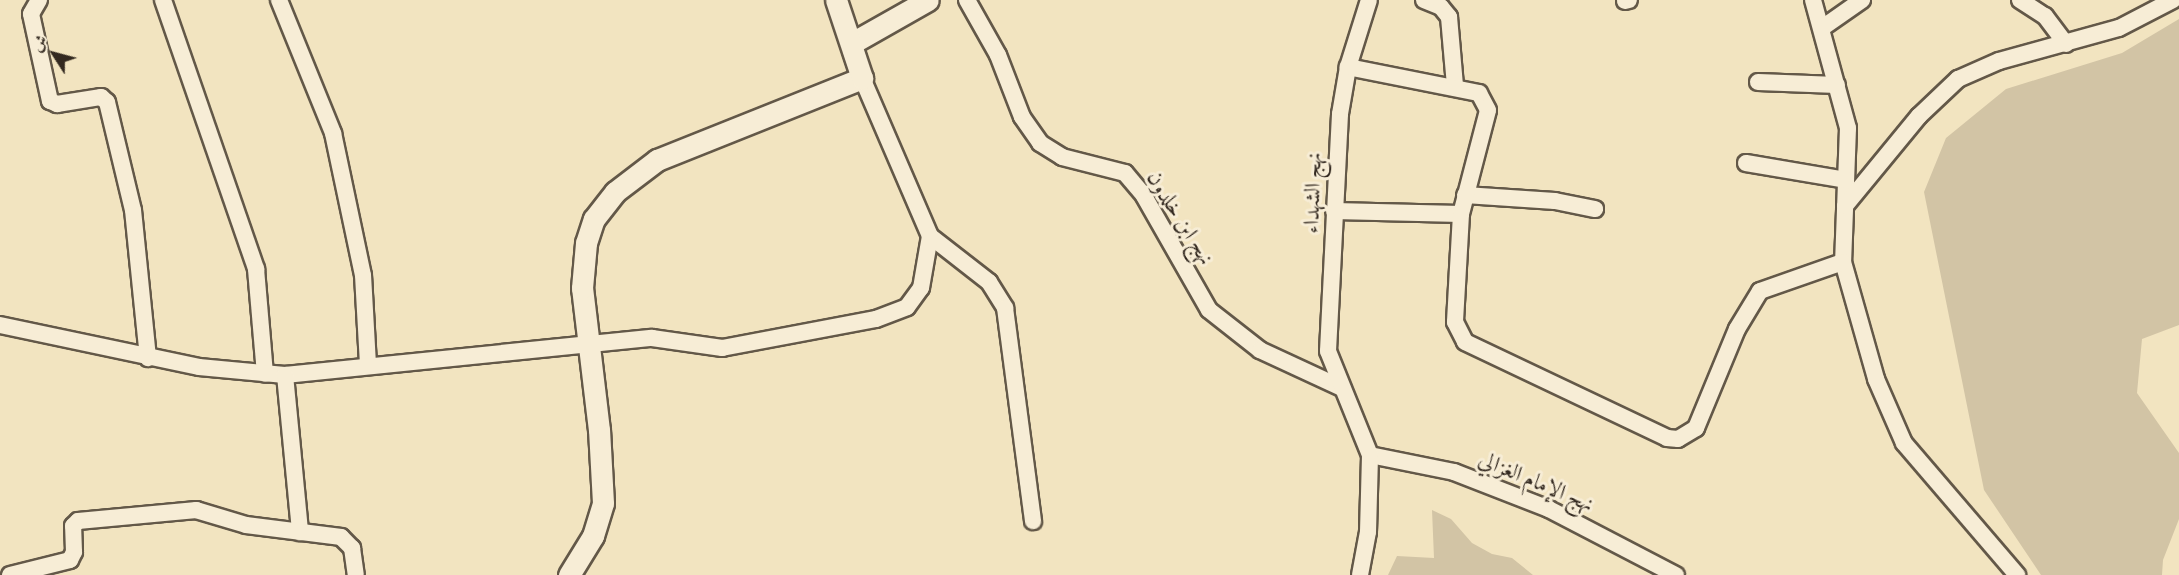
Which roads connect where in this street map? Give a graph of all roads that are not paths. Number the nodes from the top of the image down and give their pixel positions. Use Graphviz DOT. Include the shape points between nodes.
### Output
graph roads {
  1 [pos="39,0"];
  2 [pos="164,0"];
  3 [pos="279,0"];
  4 [pos="836,0"];
  5 [pos="928,0"];
  6 [pos="967,0"];
  7 [pos="1369,0"];
  8 [pos="1424,0"];
  9 [pos="1813,0"];
  10 [pos="1862,0"];
  11 [pos="2020,0"];
  12 [pos="2173,0"];
  13 [pos="1822,28"];
  14 [pos="852,43"];
  15 [pos="2066,44"];
  16 [pos="1348,67"];
  17 [pos="862,78"];
  18 [pos="1758,82"];
  19 [pos="1837,85"];
  20 [pos="1455,86"];
  21 [pos="1746,163"];
  22 [pos="1846,180"];
  23 [pos="1465,195"];
  24 [pos="1845,207"];
  25 [pos="1595,209"];
  26 [pos="1334,211"];
  27 [pos="1461,214"];
  28 [pos="930,236"];
  29 [pos="1843,262"];
  30 [pos="0,325"];
  31 [pos="588,346"];
  32 [pos="148,358"];
  33 [pos="368,365"];
  34 [pos="265,374"];
  35 [pos="285,375"];
  36 [pos="1342,388"];
  37 [pos="1370,455"];
  38 [pos="1033,521"];
  39 [pos="300,532"];
  40 [pos="10,575"];
  41 [pos="356,575"];
  42 [pos="569,575"];
  43 [pos="1360,575"];
  44 [pos="1676,575"];
  45 [pos="2017,575"];
  1 -- 32 [label="street" via="31,14 50,101 57,104 101,97 107,102 133,210"];
  2 -- 34 [label="street" via="256,268"];
  3 -- 33 [label="street" via="333,133 363,275"];
  4 -- 14 [label="street"];
  5 -- 14 [label="street"];
  6 -- 36 [label="street, نهج ابن خلدون" via="998,55 1022,117 1040,143 1062,157 1125,173 1144,196 1209,310 1260,350"];
  7 -- 16 [label="street, نهج الشهداء"];
  8 -- 20 [label="street" via="1441,7 1449,17"];
  9 -- 13 [label="street"];
  10 -- 13 [label="street"];
  11 -- 15 [label="street" via="2045,16"];
  12 -- 15 [label="street" via="2119,28"];
  13 -- 19 [label="street"];
  14 -- 17 [label="street"];
  15 -- 24 [label="street" via="1979,67 1958,79 1919,116"];
  16 -- 20 [label="street"];
  16 -- 26 [label="street, نهج الشهداء" via="1337,140"];
  17 -- 28 [label="street"];
  17 -- 31 [label="street" via="657,160 615,192 594,219 586,243 582,288"];
  18 -- 19 [label="street"];
  19 -- 22 [label="street" via="1848,128"];
  20 -- 23 [label="street" via="1479,93 1488,110"];
  21 -- 22 [label="street"];
  22 -- 24 [label="street"];
  23 -- 25 [label="street" via="1555,201"];
  23 -- 27 [label="street"];
  24 -- 29 [label="street"];
  26 -- 27 [label="street"];
  26 -- 36 [label="street, نهج الشهداء" via="1328,351"];
  27 -- 29 [label="street" via="1455,322 1465,342 1667,438 1688,436 1696,428 1737,329 1760,291"];
  28 -- 31 [label="street" via="917,298 893,314 722,348 652,338"];
  28 -- 38 [label="street" via="989,282 1005,308"];
  29 -- 45 [label="street" via="1856,315 1892,422 1915,459"];
  30 -- 32 [label="street"];
  31 -- 33 [label="street"];
  31 -- 42 [label="street" via="603,503 593,537"];
  32 -- 34 [label="street"];
  33 -- 35 [label="street"];
  34 -- 35 [label="street"];
  35 -- 39 [label="street"];
  36 -- 37 [label="street, نهج الشهداء"];
  37 -- 43 [label="street" via="1368,532"];
  37 -- 44 [label="street, نهج الإمام الغزالي" via="1454,472 1549,508"];
  39 -- 40 [label="street" via="246,525 196,510 108,516 76,522 70,560"];
  39 -- 41 [label="street" via="348,541"];
}
